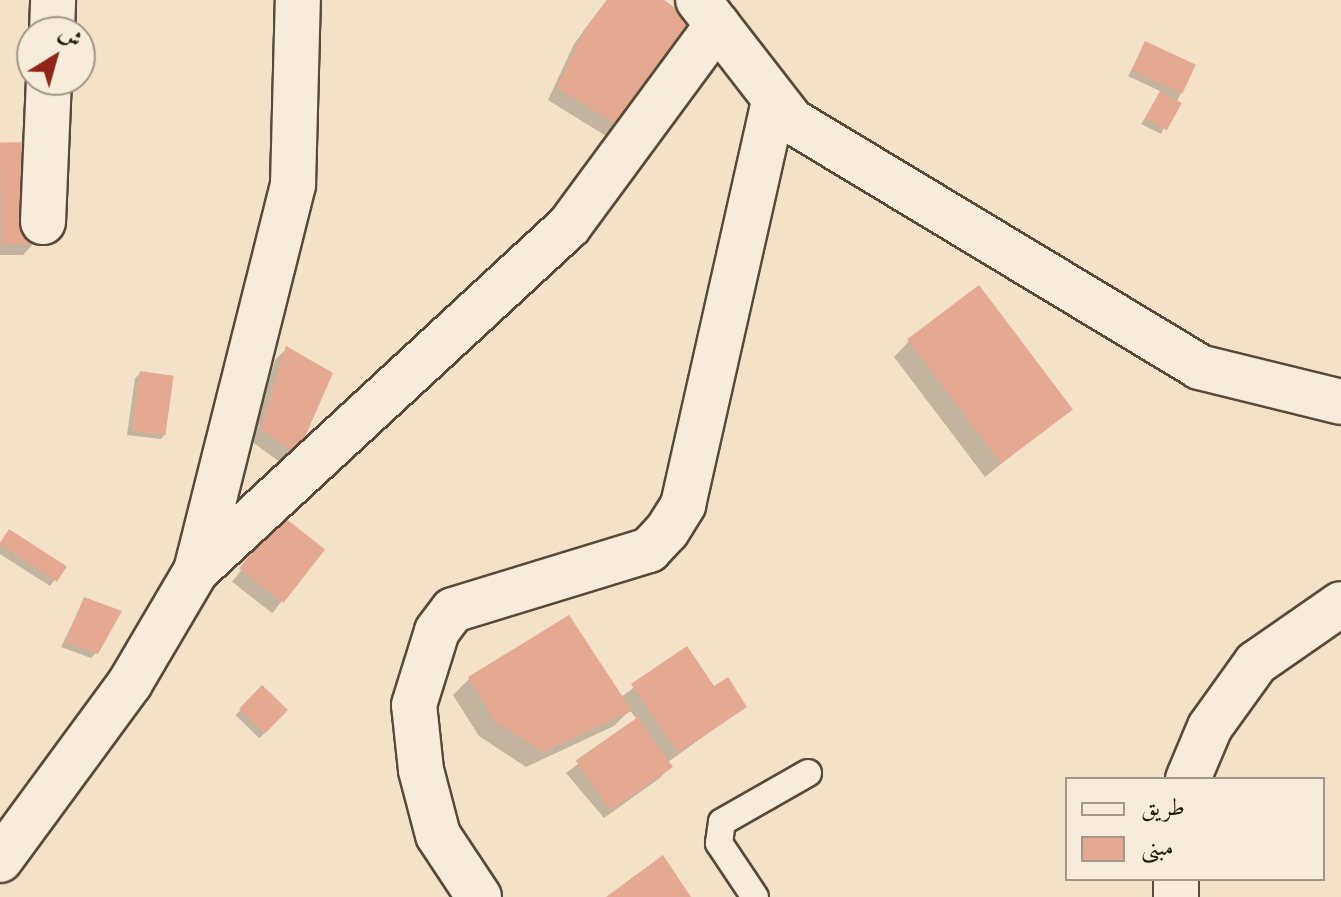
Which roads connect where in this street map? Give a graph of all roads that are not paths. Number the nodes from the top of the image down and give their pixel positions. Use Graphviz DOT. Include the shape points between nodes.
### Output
graph roads {
  1 [pos="298,0"];
  2 [pos="708,12"];
  3 [pos="48,96"];
  4 [pos="774,102"];
  5 [pos="43,222"];
  6 [pos="1341,402"];
  7 [pos="196,571"];
  8 [pos="1341,604"];
  9 [pos="808,773"];
  10 [pos="1189,777"];
  11 [pos="0,860"];
  12 [pos="479,897"];
  13 [pos="755,897"];
  1 -- 7 [label="street" via="293,185"];
  2 -- 4 [label="street"];
  2 -- 7 [label="street" via="569,226"];
  3 -- 5 [label="street"];
  4 -- 6 [label="street" via="792,121 1199,367"];
  4 -- 12 [label="street" via="683,505 667,531 649,550 453,610 437,631 414,705 421,770 438,835"];
  7 -- 11 [label="street" via="130,683"];
  8 -- 10 [label="street" via="1256,663 1210,727"];
  9 -- 13 [label="lane" via="722,822 719,843"];
}
